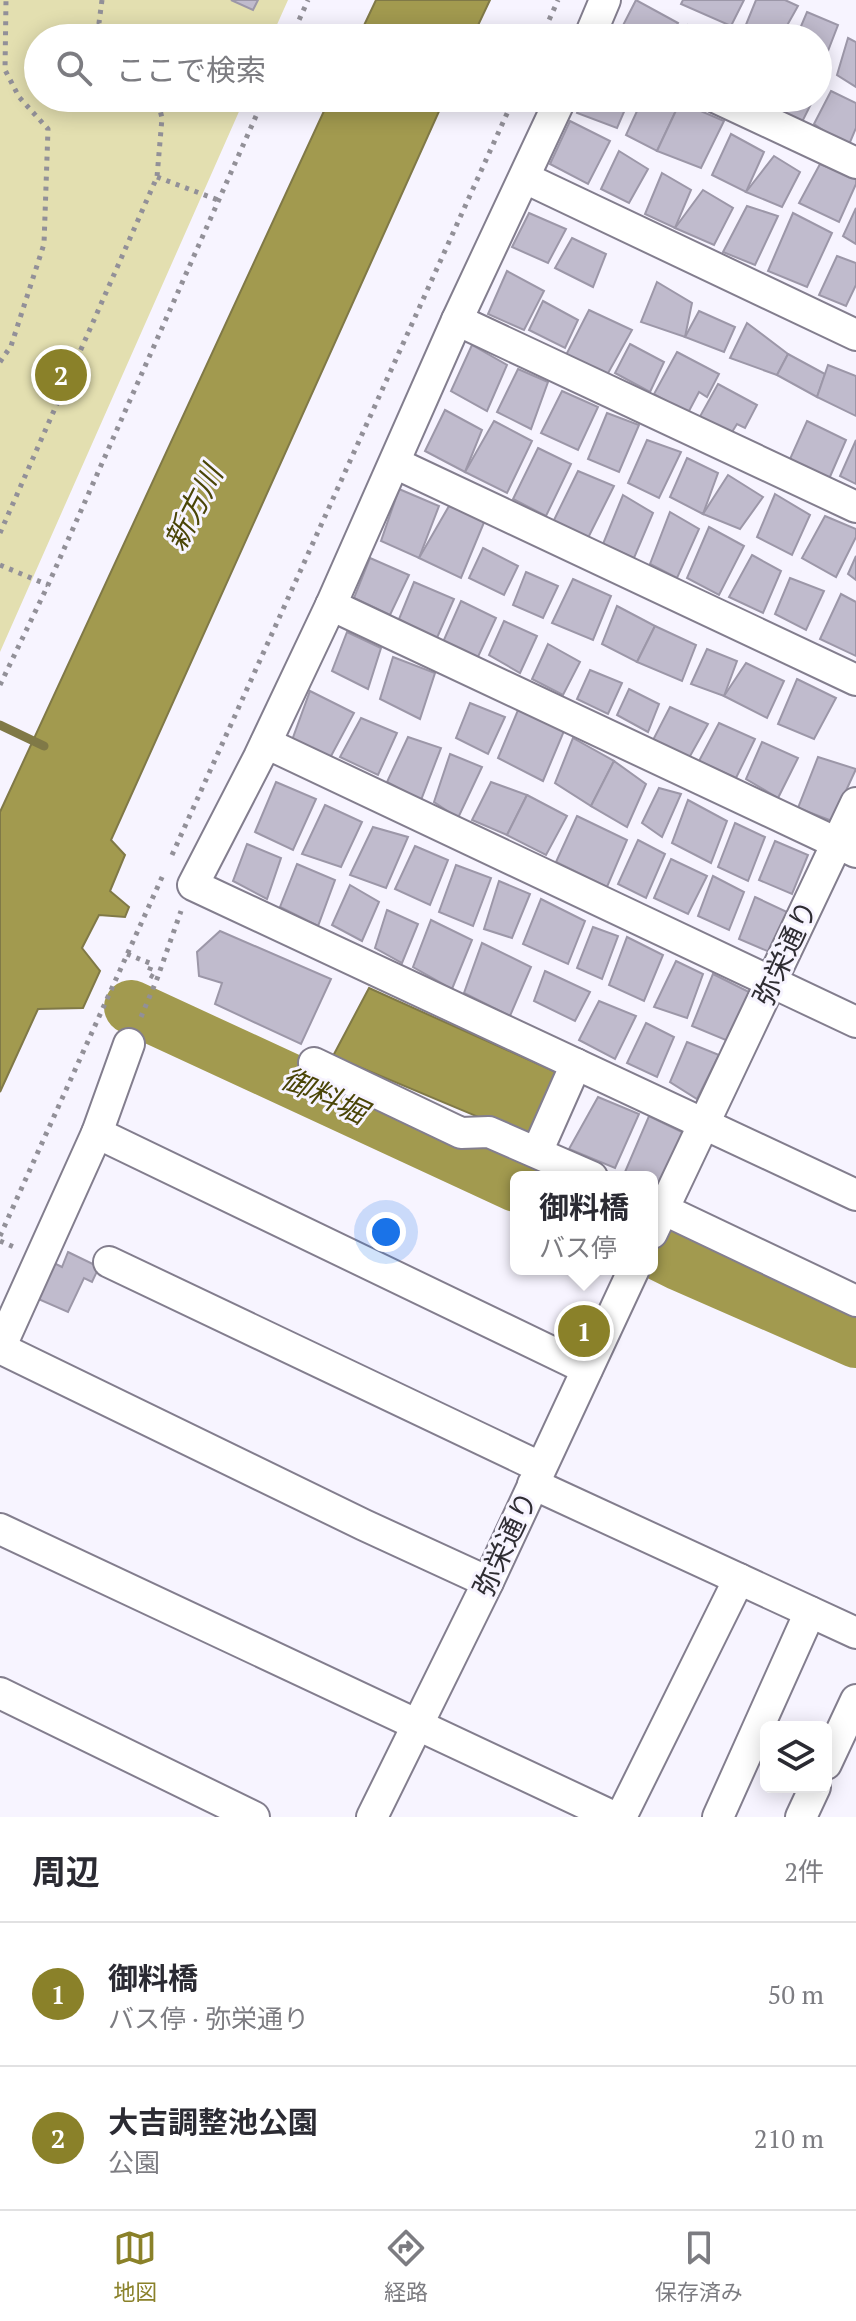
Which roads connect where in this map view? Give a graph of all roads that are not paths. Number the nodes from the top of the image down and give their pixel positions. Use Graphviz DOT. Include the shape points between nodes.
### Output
graph roads {
  1 [pos="605,0"];
  2 [pos="595,24"];
  3 [pos="555,112"];
  4 [pos="747,112"];
  5 [pos="856,163"];
  6 [pos="525,178"];
  7 [pos="457,320"];
  8 [pos="856,335"];
  9 [pos="395,463"];
  10 [pos="856,507"];
  11 [pos="331,605"];
  12 [pos="856,680"];
  13 [pos="266,743"];
  14 [pos="856,803"];
  15 [pos="846,848"];
  16 [pos="771,982"];
  17 [pos="856,1022"];
  18 [pos="132,1037"];
  19 [pos="314,1063"];
  20 [pos="576,1064"];
  21 [pos="704,1124"];
  22 [pos="97,1133"];
  23 [pos="537,1152"];
  24 [pos="579,1171"];
  25 [pos="856,1195"];
  26 [pos="658,1213"];
  27 [pos="658,1218"];
  28 [pos="109,1262"];
  29 [pos="631,1275"];
  30 [pos="856,1301"];
  31 [pos="0,1348"];
  32 [pos="587,1369"];
  33 [pos="536,1475"];
  34 [pos="0,1529"];
  35 [pos="739,1579"];
  36 [pos="488,1582"];
  37 [pos="810,1612"];
  38 [pos="856,1633"];
  39 [pos="0,1693"];
  40 [pos="856,1700"];
  41 [pos="417,1724"];
  42 [pos="832,1751"];
  43 [pos="812,1793"];
  44 [pos="254,1817"];
  45 [pos="372,1817"];
  46 [pos="614,1817"];
  47 [pos="621,1817"];
  48 [pos="718,1817"];
  49 [pos="801,1817"];
  1 -- 2 [label="street"];
  3 -- 6 [label="street"];
  4 -- 5 [label="street"];
  6 -- 7 [label="street"];
  6 -- 8 [label="street"];
  7 -- 9 [label="street"];
  7 -- 10 [label="street"];
  9 -- 11 [label="street"];
  9 -- 12 [label="street"];
  11 -- 13 [label="street"];
  11 -- 15 [label="street"];
  13 -- 16 [label="street"];
  13 -- 20 [label="street" via="193,885"];
  14 -- 15 [label="street, 弥栄通り"];
  15 -- 16 [label="street, 弥栄通り"];
  16 -- 17 [label="street"];
  16 -- 21 [label="street, 弥栄通り"];
  18 -- 22 [label="street"];
  19 -- 23 [label="street" via="461,1133 489,1132"];
  20 -- 21 [label="street"];
  20 -- 23 [label="street"];
  21 -- 25 [label="street"];
  21 -- 26 [label="street, 弥栄通り"];
  22 -- 31 [label="street"];
  22 -- 32 [label="street"];
  23 -- 24 [label="street"];
  27 -- 30 [label="street"];
  28 -- 33 [label="street"];
  29 -- 32 [label="street, 弥栄通り"];
  31 -- 36 [label="street"];
  32 -- 33 [label="street, 弥栄通り"];
  33 -- 35 [label="street"];
  33 -- 36 [label="street, 弥栄通り"];
  34 -- 41 [label="street"];
  35 -- 37 [label="street"];
  35 -- 47 [label="street"];
  36 -- 41 [label="street, 弥栄通り"];
  37 -- 38 [label="street"];
  37 -- 48 [label="street"];
  39 -- 44 [label="street"];
  40 -- 42 [label="street"];
  41 -- 45 [label="street, 弥栄通り"];
  41 -- 46 [label="street"];
  43 -- 49 [label="street"];
}
